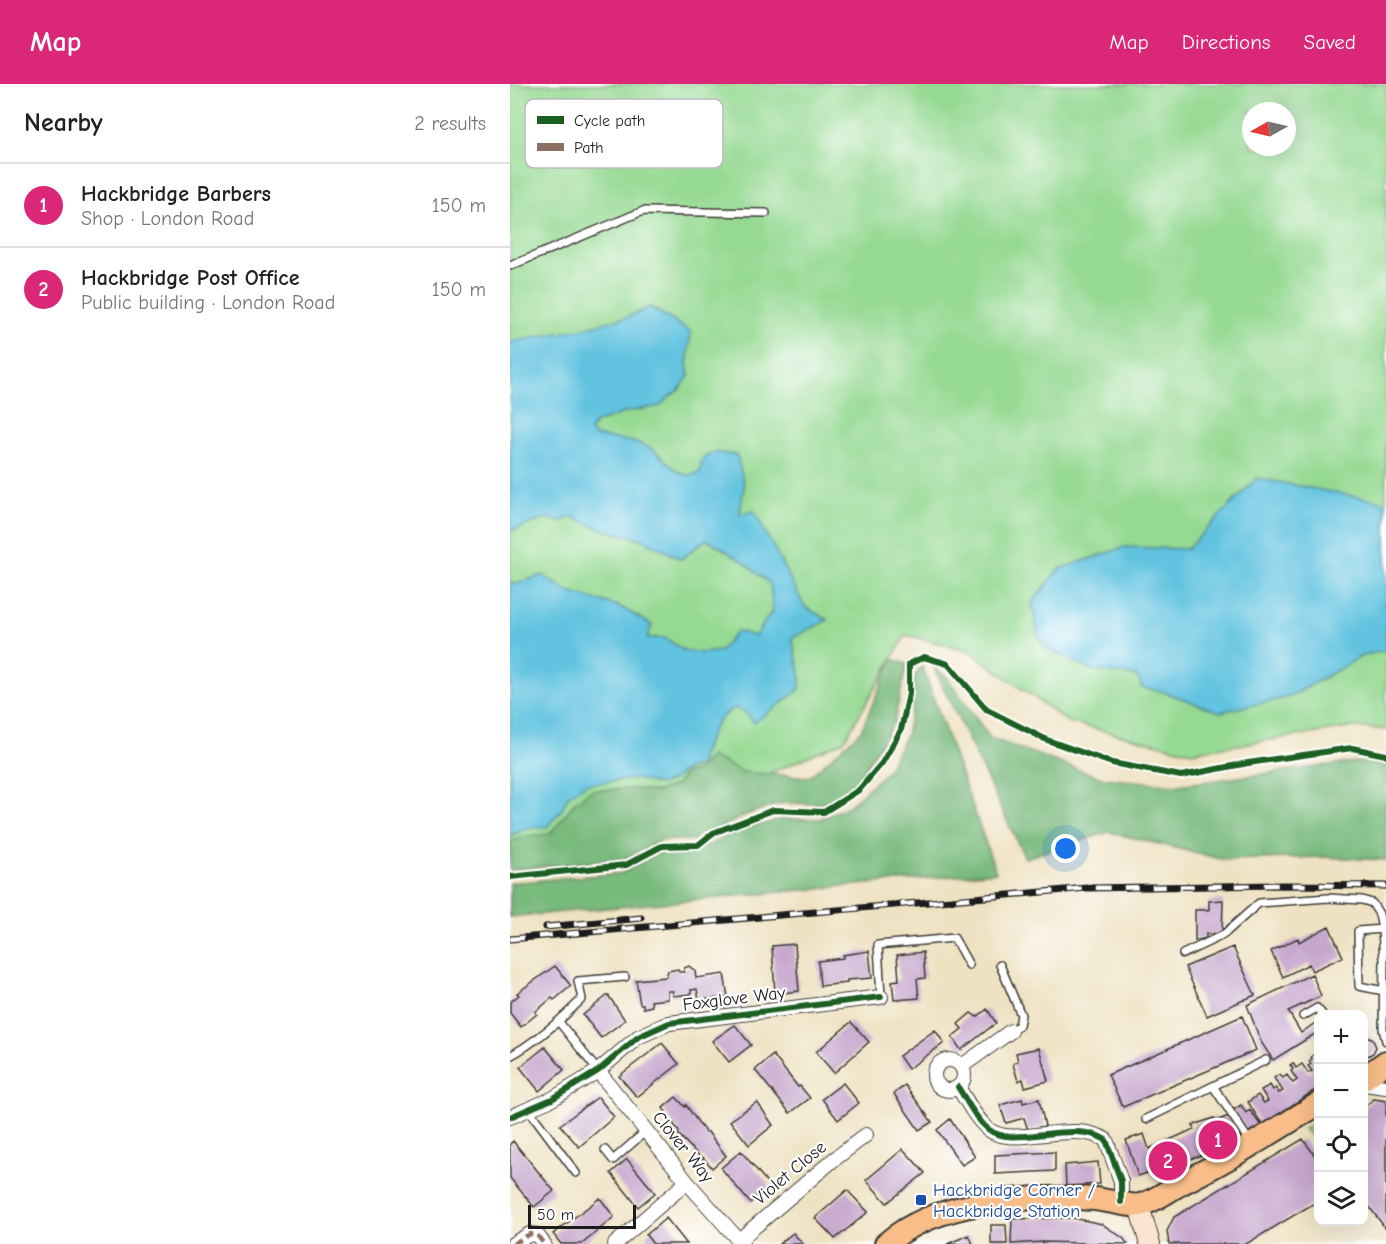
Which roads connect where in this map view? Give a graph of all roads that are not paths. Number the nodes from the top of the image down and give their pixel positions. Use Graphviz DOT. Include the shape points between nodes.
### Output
graph roads {
  1 [pos="766,213"];
  2 [pos="510,266"];
  3 [pos="1382,929"];
  4 [pos="1183,954"];
  5 [pos="969,965"];
  6 [pos="1000,965"];
  7 [pos="625,976"];
  8 [pos="1384,991"];
  9 [pos="881,997"];
  10 [pos="1319,1010"];
  11 [pos="1303,1016"];
  12 [pos="559,1022"];
  13 [pos="1011,1031"];
  14 [pos="1386,1041"];
  15 [pos="510,1056"];
  16 [pos="1266,1060"];
  17 [pos="1386,1062"];
  18 [pos="962,1066"];
  19 [pos="598,1071"];
  20 [pos="1368,1075"];
  21 [pos="1368,1085"];
  22 [pos="1214,1086"];
  23 [pos="958,1087"];
  24 [pos="1386,1087"];
  25 [pos="1314,1106"];
  26 [pos="529,1110"];
  27 [pos="510,1116"];
  28 [pos="1146,1119"];
  29 [pos="646,1131"];
  30 [pos="866,1135"];
  31 [pos="1252,1144"];
  32 [pos="605,1150"];
  33 [pos="576,1173"];
  34 [pos="687,1182"];
  35 [pos="1130,1204"];
  36 [pos="740,1242"];
  37 [pos="513,1244"];
  38 [pos="544,1244"];
  39 [pos="617,1244"];
  40 [pos="886,1244"];
  41 [pos="1150,1244"];
  1 -- 2 [label="lane" via="643,211"];
  3 -- 4 [label="lane" via="1372,903 1362,900 1259,903 1223,935"];
  3 -- 8 [label="lane"];
  3 -- 8 [label="lane" via="1358,931 1359,986"];
  5 -- 9 [label="lane, Foxglove Way" via="954,938 878,945"];
  6 -- 13 [label="lane" via="1021,1015 1019,1025"];
  7 -- 12 [label="lane" via="578,981 582,999"];
  8 -- 14 [label="lane"];
  9 -- 19 [label="street, Foxglove Way" via="669,1023 638,1037"];
  10 -- 11 [label="lane"];
  12 -- 15 [label="lane"];
  12 -- 19 [label="lane"];
  13 -- 18 [label="street"];
  16 -- 22 [label="lane"];
  17 -- 20 [label="main road"];
  18 -- 23 [label="street" via="964,1079"];
  18 -- 23 [label="street" via="948,1059 939,1063 934,1072 939,1086 948,1090"];
  19 -- 26 [label="street, Foxglove Way"];
  19 -- 29 [label="street, Clover Way"];
  21 -- 24 [label="street"];
  22 -- 28 [label="lane"];
  22 -- 31 [label="lane"];
  23 -- 35 [label="street" via="978,1119 998,1134 1081,1132 1106,1140"];
  25 -- 31 [label="main road"];
  26 -- 27 [label="street, Foxglove Way"];
  26 -- 33 [label="lane"];
  29 -- 32 [label="lane" via="613,1160"];
  29 -- 34 [label="street, Clover Way"];
  30 -- 36 [label="street, Violet Close"];
  31 -- 35 [label="main road" via="1217,1166"];
  34 -- 36 [label="street, Clover Way"];
  34 -- 39 [label="street"];
  35 -- 40 [label="main road" via="1096,1199 1000,1202 925,1220"];
  35 -- 41 [label="main road"];
  37 -- 38 [label="street" via="530,1234 537,1235"];
}
